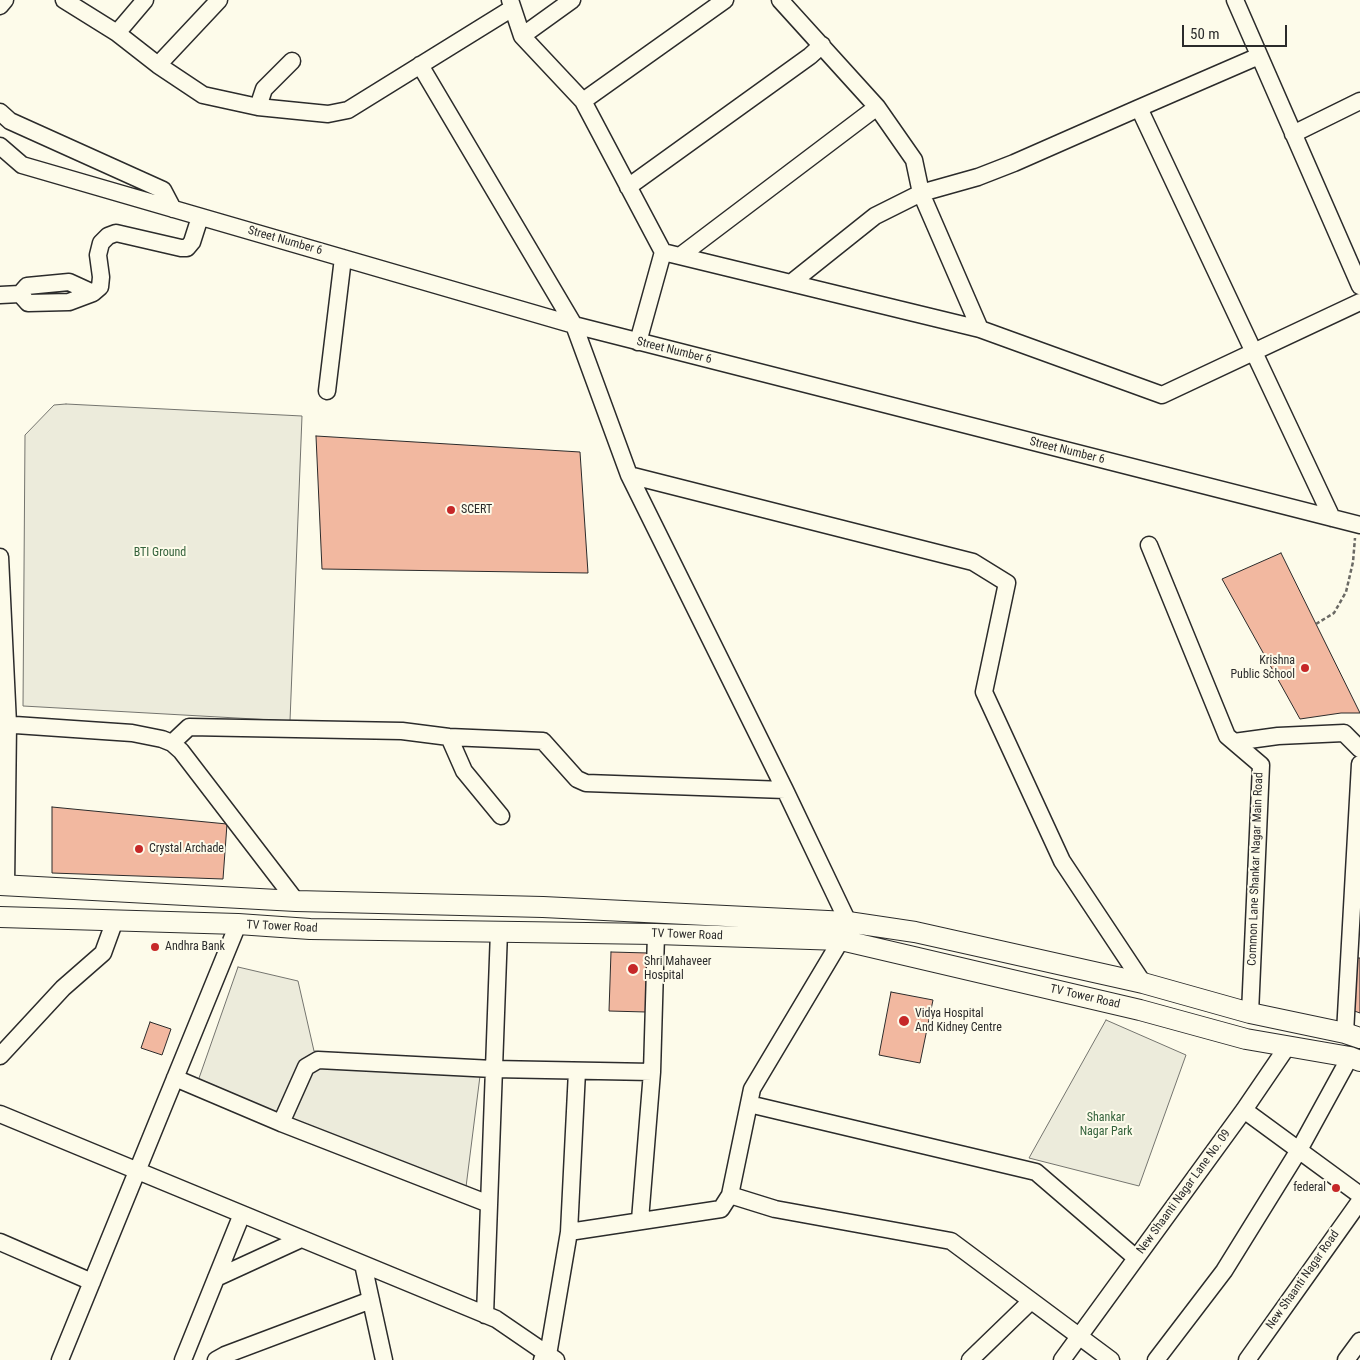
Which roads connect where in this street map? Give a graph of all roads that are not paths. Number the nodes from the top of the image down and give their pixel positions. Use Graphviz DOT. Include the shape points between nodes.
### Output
graph roads {
  1 [pos="5,0"];
  2 [pos="64,0"];
  3 [pos="145,0"];
  4 [pos="219,0"];
  5 [pos="572,0"];
  6 [pos="725,0"];
  7 [pos="780,0"];
  8 [pos="1235,0"];
  9 [pos="510,4"];
  10 [pos="0,6"];
  11 [pos="117,33"];
  12 [pos="522,36"];
  13 [pos="822,46"];
  14 [pos="1259,56"];
  15 [pos="292,61"];
  16 [pos="158,65"];
  17 [pos="420,65"];
  18 [pos="583,101"];
  19 [pos="1360,101"];
  20 [pos="258,107"];
  21 [pos="877,107"];
  22 [pos="1139,108"];
  23 [pos="0,112"];
  24 [pos="1293,134"];
  25 [pos="0,146"];
  26 [pos="628,187"];
  27 [pos="921,193"];
  28 [pos="173,209"];
  29 [pos="200,216"];
  30 [pos="664,252"];
  31 [pos="680,256"];
  32 [pos="343,258"];
  33 [pos="791,283"];
  34 [pos="1360,286"];
  35 [pos="0,296"];
  36 [pos="1360,302"];
  37 [pos="574,325"];
  38 [pos="980,329"];
  39 [pos="638,342"];
  40 [pos="1254,352"];
  41 [pos="327,391"];
  42 [pos="629,475"];
  43 [pos="1332,518"];
  44 [pos="1358,525"];
  45 [pos="1149,545"];
  46 [pos="0,557"];
  47 [pos="0,575"];
  48 [pos="4,724"];
  49 [pos="449,737"];
  50 [pos="1234,742"];
  51 [pos="172,744"];
  52 [pos="1360,749"];
  53 [pos="1360,764"];
  54 [pos="786,790"];
  55 [pos="501,816"];
  56 [pos="3,886"];
  57 [pos="296,901"];
  58 [pos="1,919"];
  59 [pos="114,920"];
  60 [pos="238,924"];
  61 [pos="499,931"];
  62 [pos="844,931"];
  63 [pos="656,934"];
  64 [pos="1143,983"];
  65 [pos="1250,1014"];
  66 [pos="1353,1036"];
  67 [pos="1287,1047"];
  68 [pos="0,1056"];
  69 [pos="1355,1059"];
  70 [pos="493,1069"];
  71 [pos="577,1070"];
  72 [pos="652,1072"];
  73 [pos="175,1078"];
  74 [pos="749,1104"];
  75 [pos="1244,1110"];
  76 [pos="0,1114"];
  77 [pos="281,1122"];
  78 [pos="1299,1150"];
  79 [pos="137,1171"];
  80 [pos="730,1195"];
  81 [pos="1360,1195"];
  82 [pos="1360,1200"];
  83 [pos="489,1204"];
  84 [pos="242,1214"];
  85 [pos="640,1220"];
  86 [pos="569,1232"];
  87 [pos="301,1239"];
  88 [pos="0,1242"];
  89 [pos="1136,1258"];
  90 [pos="363,1264"];
  91 [pos="216,1278"];
  92 [pos="92,1282"];
  93 [pos="371,1300"];
  94 [pos="1032,1301"];
  95 [pos="485,1314"];
  96 [pos="1079,1336"];
  97 [pos="1360,1341"];
  98 [pos="549,1358"];
  99 [pos="60,1360"];
  100 [pos="183,1360"];
  101 [pos="216,1360"];
  102 [pos="384,1360"];
  103 [pos="970,1360"];
  104 [pos="1062,1360"];
  105 [pos="1111,1360"];
  106 [pos="1156,1360"];
  107 [pos="1247,1360"];
  108 [pos="1346,1360"];
  1 -- 10 [label="street"];
  2 -- 11 [label="street"];
  3 -- 11 [label="street"];
  4 -- 16 [label="street"];
  5 -- 12 [label="street"];
  6 -- 18 [label="street"];
  7 -- 13 [label="street"];
  8 -- 14 [label="street"];
  9 -- 12 [label="street"];
  9 -- 17 [label="street"];
  11 -- 16 [label="street"];
  12 -- 18 [label="street"];
  13 -- 21 [label="street"];
  13 -- 26 [label="street"];
  14 -- 22 [label="street"];
  14 -- 24 [label="street"];
  15 -- 20 [label="street" via="264,89"];
  16 -- 20 [label="street" via="203,95"];
  17 -- 20 [label="street" via="348,110 328,114"];
  17 -- 37 [label="street"];
  18 -- 26 [label="street"];
  19 -- 24 [label="street"];
  21 -- 27 [label="street" via="914,160"];
  21 -- 31 [label="street"];
  22 -- 27 [label="street" via="1005,167"];
  22 -- 40 [label="street"];
  23 -- 28 [label="street" via="10,121 163,190"];
  24 -- 34 [label="street"];
  25 -- 28 [label="street, Street Number 6" via="22,165"];
  26 -- 30 [label="street"];
  27 -- 33 [label="street" via="875,216"];
  27 -- 38 [label="street"];
  28 -- 29 [label="street, Street Number 6"];
  29 -- 32 [label="street, Street Number 6"];
  29 -- 35 [label="street" via="187,248 116,233 108,236 101,243 98,255 100,287 92,293 69,282 27,286 20,294"];
  30 -- 31 [label="street"];
  30 -- 39 [label="street"];
  31 -- 33 [label="street"];
  32 -- 37 [label="street, Street Number 6"];
  32 -- 41 [label="street"];
  33 -- 38 [label="street"];
  36 -- 40 [label="street"];
  37 -- 39 [label="street, Street Number 6"];
  37 -- 42 [label="street"];
  38 -- 40 [label="street" via="1162,395"];
  39 -- 43 [label="street, Street Number 6"];
  40 -- 43 [label="street"];
  42 -- 54 [label="street"];
  42 -- 64 [label="street" via="973,562 1007,583 984,692 1062,861"];
  43 -- 44 [label="street, Street Number 6"];
  45 -- 50 [label="street, Common Lane Shankar Nagar Main Road" via="1228,736"];
  46 -- 47 [label="street"];
  47 -- 48 [label="street"];
  48 -- 51 [label="street" via="132,733"];
  48 -- 56 [label="street"];
  49 -- 51 [label="street" via="402,732 190,727"];
  49 -- 54 [label="street" via="543,741 576,780 586,783"];
  49 -- 55 [label="street" via="464,771"];
  50 -- 52 [label="street" via="1344,733"];
  50 -- 65 [label="street, Common Lane Shankar Nagar Main Road" via="1261,765"];
  51 -- 57 [label="street" via="181,751"];
  53 -- 66 [label="street"];
  54 -- 62 [label="street"];
  56 -- 57 [label="main road, TV Tower Road"];
  56 -- 58 [label="main road"];
  57 -- 62 [label="main road, TV Tower Road" via="543,907"];
  58 -- 59 [label="main road, TV Tower Road"];
  59 -- 60 [label="main road, TV Tower Road"];
  59 -- 68 [label="street" via="103,953 64,988"];
  60 -- 61 [label="main road, TV Tower Road" via="310,929"];
  60 -- 73 [label="street"];
  61 -- 63 [label="main road, TV Tower Road"];
  61 -- 70 [label="street"];
  62 -- 63 [label="main road, TV Tower Road"];
  62 -- 64 [label="main road, TV Tower Road" via="915,932"];
  62 -- 67 [label="main road, TV Tower Road" via="1246,1039"];
  62 -- 74 [label="street" via="752,1089"];
  63 -- 72 [label="street"];
  64 -- 65 [label="main road, TV Tower Road"];
  65 -- 66 [label="main road, TV Tower Road"];
  67 -- 69 [label="main road, TV Tower Road"];
  67 -- 75 [label="street, New Shaanti Nagar Lane No. 09"];
  69 -- 78 [label="street"];
  70 -- 71 [label="street"];
  70 -- 77 [label="street" via="318,1060 306,1067"];
  70 -- 83 [label="street"];
  71 -- 72 [label="street"];
  71 -- 86 [label="street"];
  72 -- 85 [label="street"];
  73 -- 77 [label="street"];
  73 -- 79 [label="street"];
  74 -- 80 [label="street"];
  74 -- 89 [label="street" via="1036,1172"];
  75 -- 78 [label="street"];
  75 -- 89 [label="street, New Shaanti Nagar Lane No. 09"];
  76 -- 79 [label="street"];
  77 -- 83 [label="street"];
  78 -- 81 [label="street"];
  78 -- 106 [label="street" via="1224,1271"];
  79 -- 84 [label="street"];
  79 -- 92 [label="street"];
  80 -- 85 [label="street" via="721,1209"];
  80 -- 94 [label="street" via="775,1209 951,1241"];
  82 -- 107 [label="street, New Shaanti Nagar Road"];
  83 -- 95 [label="street"];
  84 -- 87 [label="street"];
  84 -- 91 [label="street"];
  85 -- 86 [label="street"];
  86 -- 98 [label="street"];
  87 -- 90 [label="street"];
  87 -- 91 [label="street"];
  88 -- 92 [label="street"];
  89 -- 96 [label="street, New Shaanti Nagar Lane No. 09"];
  90 -- 93 [label="street"];
  90 -- 95 [label="street"];
  91 -- 100 [label="street"];
  92 -- 99 [label="street"];
  93 -- 101 [label="street"];
  93 -- 102 [label="street"];
  94 -- 96 [label="street"];
  94 -- 103 [label="street"];
  95 -- 98 [label="street"];
  96 -- 104 [label="street, New Shaanti Nagar Lane No. 09"];
  96 -- 105 [label="street"];
  97 -- 108 [label="street"];
}
